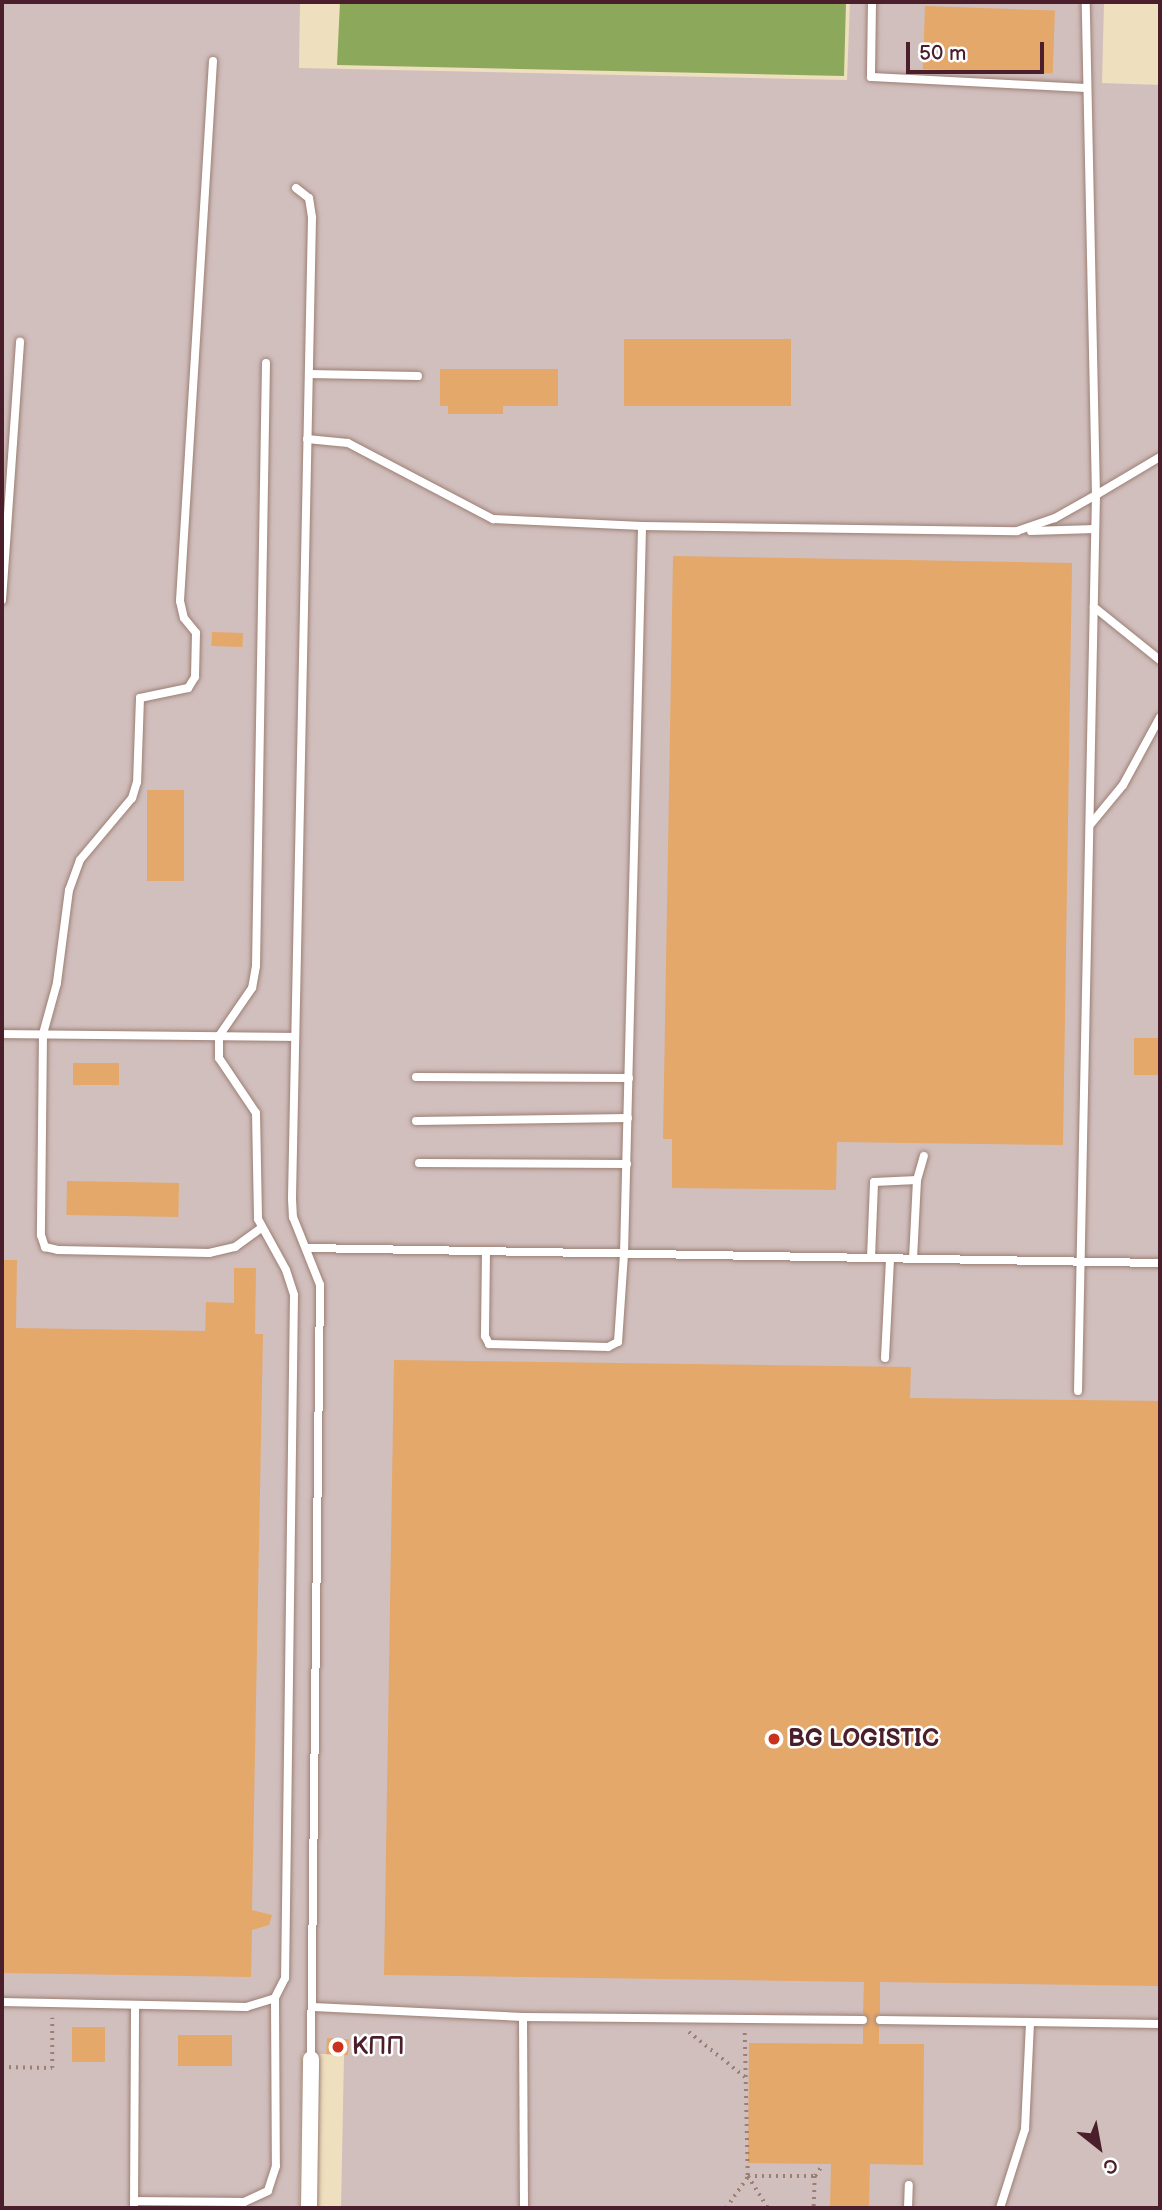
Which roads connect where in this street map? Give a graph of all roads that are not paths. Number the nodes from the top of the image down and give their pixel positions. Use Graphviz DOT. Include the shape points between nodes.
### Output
graph roads {
  1 [pos="872,2"];
  2 [pos="1086,2"];
  3 [pos="213,61"];
  4 [pos="1087,88"];
  5 [pos="296,188"];
  6 [pos="20,342"];
  7 [pos="266,363"];
  8 [pos="309,374"];
  9 [pos="418,376"];
  10 [pos="307,439"];
  11 [pos="1160,457"];
  12 [pos="1096,495"];
  13 [pos="642,526"];
  14 [pos="1095,529"];
  15 [pos="1017,531"];
  16 [pos="2,600"];
  17 [pos="1094,607"];
  18 [pos="1160,660"];
  19 [pos="1160,717"];
  20 [pos="1090,826"];
  21 [pos="2,1034"];
  22 [pos="43,1034"];
  23 [pos="219,1036"];
  24 [pos="295,1037"];
  25 [pos="416,1077"];
  26 [pos="629,1078"];
  27 [pos="628,1118"];
  28 [pos="416,1121"];
  29 [pos="924,1156"];
  30 [pos="419,1163"];
  31 [pos="627,1164"];
  32 [pos="917,1180"];
  33 [pos="261,1228"];
  34 [pos="307,1248"];
  35 [pos="486,1252"];
  36 [pos="624,1254"];
  37 [pos="871,1258"];
  38 [pos="890,1259"];
  39 [pos="913,1259"];
  40 [pos="1082,1262"];
  41 [pos="1160,1263"];
  42 [pos="885,1358"];
  43 [pos="1079,1391"];
  44 [pos="275,1998"];
  45 [pos="2,2002"];
  46 [pos="135,2005"];
  47 [pos="313,2007"];
  48 [pos="523,2017"];
  49 [pos="863,2020"];
  50 [pos="880,2020"];
  51 [pos="1030,2023"];
  52 [pos="1160,2024"];
  53 [pos="312,2059"];
  54 [pos="908,2185"];
  55 [pos="134,2205"];
  56 [pos="309,2208"];
  57 [pos="524,2208"];
  58 [pos="908,2208"];
  59 [pos="1000,2208"];
  1 -- 4 [label="lane" via="871,77"];
  2 -- 4 [label="lane"];
  3 -- 22 [label="lane" via="180,601 184,618 196,633 195,677 188,688 140,698 137,782 132,799 80,860 66,901 57,983"];
  4 -- 12 [label="lane"];
  5 -- 8 [label="lane" via="309,198 312,207"];
  6 -- 16 [label="lane"];
  7 -- 23 [label="lane" via="257,966 252,988"];
  8 -- 9 [label="lane"];
  8 -- 10 [label="lane"];
  10 -- 13 [label="lane" via="348,443 493,519"];
  10 -- 24 [label="lane"];
  11 -- 12 [label="lane"];
  12 -- 14 [label="lane"];
  12 -- 15 [label="lane" via="1055,518"];
  13 -- 15 [label="lane"];
  13 -- 26 [label="lane"];
  14 -- 15 [label="lane"];
  14 -- 17 [label="lane"];
  17 -- 18 [label="lane"];
  17 -- 20 [label="lane"];
  19 -- 20 [label="lane" via="1129,776"];
  20 -- 40 [label="lane"];
  21 -- 22 [label="lane"];
  22 -- 23 [label="lane"];
  22 -- 33 [label="lane" via="41,1235 45,1247 222,1252"];
  23 -- 24 [label="lane"];
  23 -- 33 [label="lane" via="220,1063 256,1113"];
  24 -- 34 [label="lane" via="293,1217"];
  25 -- 26 [label="lane"];
  26 -- 27 [label="lane"];
  27 -- 28 [label="lane"];
  27 -- 31 [label="lane"];
  29 -- 32 [label="lane"];
  30 -- 31 [label="lane"];
  31 -- 36 [label="lane"];
  32 -- 37 [label="lane" via="874,1182"];
  32 -- 39 [label="lane"];
  33 -- 44 [label="lane" via="286,1270 294,1295 285,1978"];
  34 -- 35 [label="lane"];
  34 -- 47 [label="lane" via="320,1285"];
  35 -- 36 [label="lane"];
  35 -- 36 [label="lane" via="485,1336 497,1347 614,1345 622,1326"];
  36 -- 37 [label="lane"];
  37 -- 38 [label="lane"];
  38 -- 39 [label="lane"];
  38 -- 42 [label="lane"];
  39 -- 40 [label="lane"];
  40 -- 41 [label="lane"];
  40 -- 43 [label="lane"];
  44 -- 46 [label="lane" via="246,2007"];
  44 -- 55 [label="lane" via="276,2166 268,2191 244,2202"];
  45 -- 46 [label="lane"];
  46 -- 55 [label="lane"];
  47 -- 48 [label="lane"];
  47 -- 53 [label="lane"];
  48 -- 49 [label="lane"];
  48 -- 57 [label="lane"];
  50 -- 51 [label="lane"];
  51 -- 52 [label="lane"];
  51 -- 59 [label="lane" via="1025,2129"];
  53 -- 56 [label="street"];
  54 -- 58 [label="lane"];
}
